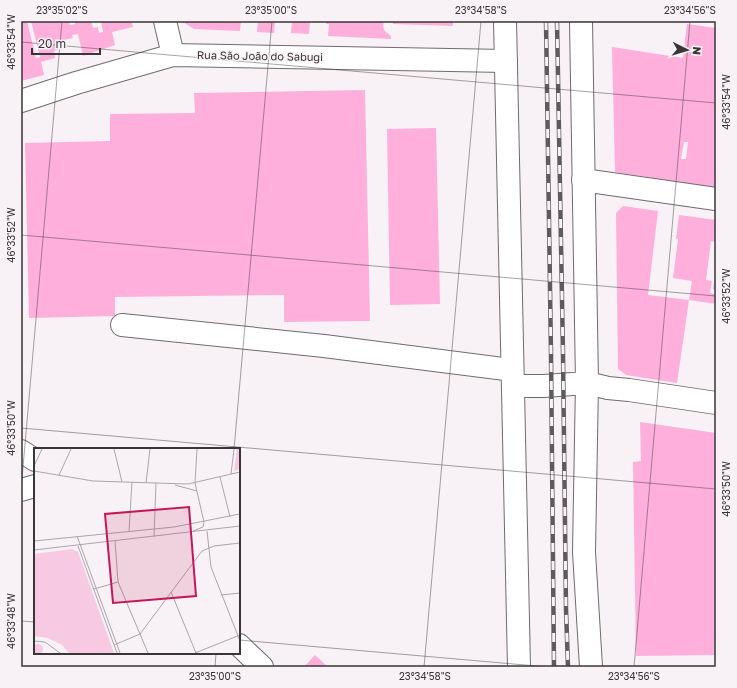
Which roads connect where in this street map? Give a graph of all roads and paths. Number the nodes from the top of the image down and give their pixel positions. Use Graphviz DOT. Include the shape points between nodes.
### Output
graph roads {
  1 [pos="165,21"];
  2 [pos="505,21"];
  3 [pos="581,21"];
  4 [pos="173,55"];
  5 [pos="506,60"];
  6 [pos="21,101"];
  7 [pos="584,180"];
  8 [pos="716,200"];
  9 [pos="122,325"];
  10 [pos="512,378"];
  11 [pos="587,383"];
  12 [pos="716,403"];
  13 [pos="21,451"];
  14 [pos="34,459"];
  15 [pos="34,486"];
  16 [pos="21,490"];
  17 [pos="517,559"];
  18 [pos="240,646"];
  19 [pos="262,667"];
  20 [pos="518,667"];
  21 [pos="532,667"];
  22 [pos="591,667"];
  1 -- 4 [label="main road"];
  2 -- 5 [label="main road"];
  3 -- 7 [label="main road"];
  4 -- 5 [label="main road, Rua São João do Sabugi"];
  4 -- 6 [label="main road, Rua São João do Sabugi"];
  5 -- 10 [label="main road"];
  7 -- 8 [label="main road"];
  7 -- 11 [label="main road"];
  9 -- 10 [label="main road" via="324,346"];
  10 -- 11 [label="main road" via="544,386"];
  10 -- 17 [label="main road"];
  11 -- 12 [label="main road"];
  11 -- 22 [label="main road" via="584,552"];
  13 -- 14 [label="main road"];
  15 -- 16 [label="main road"];
  17 -- 20 [label="main road"];
  17 -- 21 [label="main road"];
  18 -- 19 [label="main road"];
}
